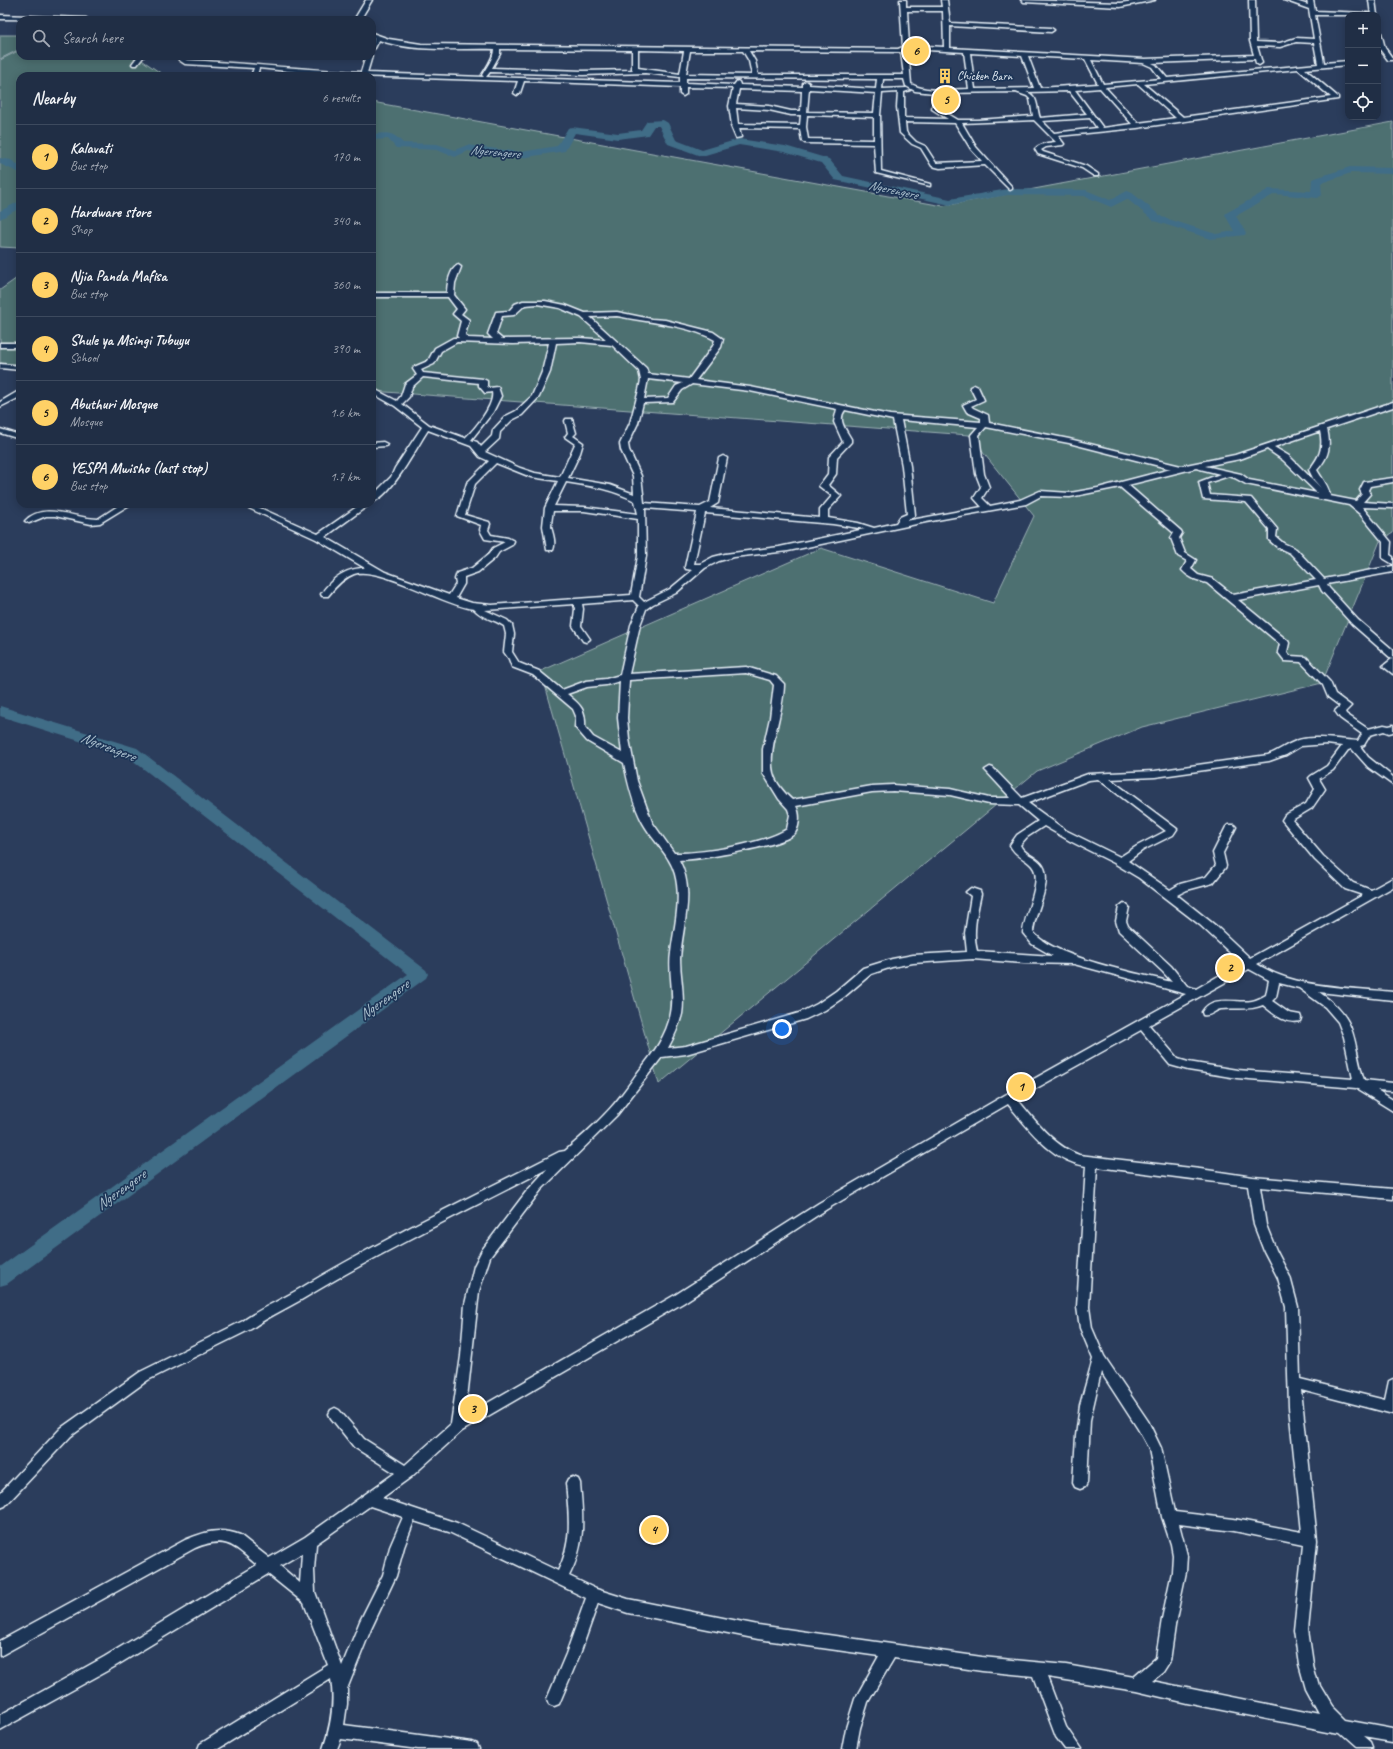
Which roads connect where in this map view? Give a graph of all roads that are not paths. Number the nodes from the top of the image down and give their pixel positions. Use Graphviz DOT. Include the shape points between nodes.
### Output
graph roads {
  1 [pos="369,0"];
  2 [pos="902,0"];
  3 [pos="944,0"];
  4 [pos="1024,0"];
  5 [pos="1152,0"];
  6 [pos="1252,0"];
  7 [pos="1287,0"];
  8 [pos="1310,0"];
  9 [pos="1372,0"];
  10 [pos="903,9"];
  11 [pos="946,10"];
  12 [pos="1312,11"];
  13 [pos="1374,12"];
  14 [pos="1345,13"];
  15 [pos="359,16"];
  16 [pos="0,17"];
  17 [pos="16,18"];
  18 [pos="946,24"];
  19 [pos="1051,30"];
  20 [pos="376,36"];
  21 [pos="1317,41"];
  22 [pos="1254,44"];
  23 [pos="1381,44"];
  24 [pos="497,47"];
  25 [pos="635,49"];
  26 [pos="905,49"];
  27 [pos="687,50"];
  28 [pos="746,50"];
  29 [pos="947,50"];
  30 [pos="967,51"];
  31 [pos="1025,55"];
  32 [pos="1086,57"];
  33 [pos="1257,58"];
  34 [pos="1389,59"];
  35 [pos="138,60"];
  36 [pos="182,60"];
  37 [pos="238,60"];
  38 [pos="368,60"];
  39 [pos="1144,61"];
  40 [pos="1345,63"];
  41 [pos="135,64"];
  42 [pos="232,64"];
  43 [pos="257,66"];
  44 [pos="1321,66"];
  45 [pos="1300,68"];
  46 [pos="487,70"];
  47 [pos="1265,70"];
  48 [pos="255,72"];
  49 [pos="315,72"];
  50 [pos="365,72"];
  51 [pos="646,72"];
  52 [pos="376,75"];
  53 [pos="738,75"];
  54 [pos="755,75"];
  55 [pos="772,75"];
  56 [pos="682,76"];
  57 [pos="806,76"];
  58 [pos="880,76"];
  59 [pos="907,77"];
  60 [pos="483,79"];
  61 [pos="521,80"];
  62 [pos="1165,80"];
  63 [pos="1140,83"];
  64 [pos="682,85"];
  65 [pos="805,87"];
  66 [pos="1102,87"];
  67 [pos="736,88"];
  68 [pos="913,89"];
  69 [pos="1071,89"];
  70 [pos="1038,90"];
  71 [pos="879,91"];
  72 [pos="901,91"];
  73 [pos="937,91"];
  74 [pos="972,91"];
  75 [pos="1015,91"];
  76 [pos="517,93"];
  77 [pos="683,94"];
  78 [pos="732,106"];
  79 [pos="805,114"];
  80 [pos="877,115"];
  81 [pos="1091,116"];
  82 [pos="1037,119"];
  83 [pos="1181,119"];
  84 [pos="902,120"];
  85 [pos="956,122"];
  86 [pos="734,126"];
  87 [pos="1137,126"];
  88 [pos="803,127"];
  89 [pos="1102,130"];
  90 [pos="1052,135"];
  91 [pos="738,137"];
  92 [pos="878,142"];
  93 [pos="987,163"];
  94 [pos="1096,175"];
  95 [pos="928,185"];
  96 [pos="1010,188"];
  97 [pos="458,267"];
  98 [pos="376,295"];
  99 [pos="450,295"];
  100 [pos="584,315"];
  101 [pos="461,339"];
  102 [pos="499,341"];
  103 [pos="553,342"];
  104 [pos="612,343"];
  105 [pos="0,345"];
  106 [pos="16,345"];
  107 [pos="1,367"];
  108 [pos="16,368"];
  109 [pos="421,375"];
  110 [pos="645,376"];
  111 [pos="692,381"];
  112 [pos="974,387"];
  113 [pos="376,392"];
  114 [pos="16,396"];
  115 [pos="640,401"];
  116 [pos="398,404"];
  117 [pos="1393,404"];
  118 [pos="0,406"];
  119 [pos="845,407"];
  120 [pos="896,417"];
  121 [pos="569,422"];
  122 [pos="985,424"];
  123 [pos="426,427"];
  124 [pos="1323,428"];
  125 [pos="0,431"];
  126 [pos="445,433"];
  127 [pos="16,436"];
  128 [pos="418,436"];
  129 [pos="466,441"];
  130 [pos="383,444"];
  131 [pos="376,445"];
  132 [pos="1269,447"];
  133 [pos="481,451"];
  134 [pos="723,458"];
  135 [pos="496,460"];
  136 [pos="1197,466"];
  137 [pos="1182,468"];
  138 [pos="1229,474"];
  139 [pos="563,480"];
  140 [pos="1393,480"];
  141 [pos="1122,484"];
  142 [pos="376,497"];
  143 [pos="1326,497"];
  144 [pos="640,502"];
  145 [pos="1355,503"];
  146 [pos="1393,506"];
  147 [pos="121,508"];
  148 [pos="253,508"];
  149 [pos="360,508"];
  150 [pos="550,508"];
  151 [pos="988,508"];
  152 [pos="702,510"];
  153 [pos="642,517"];
  154 [pos="824,521"];
  155 [pos="29,522"];
  156 [pos="899,525"];
  157 [pos="874,529"];
  158 [pos="319,537"];
  159 [pos="550,548"];
  160 [pos="1393,561"];
  161 [pos="702,567"];
  162 [pos="1393,569"];
  163 [pos="382,574"];
  164 [pos="1322,582"];
  165 [pos="325,594"];
  166 [pos="635,597"];
  167 [pos="1233,598"];
  168 [pos="451,599"];
  169 [pos="577,601"];
  170 [pos="643,606"];
  171 [pos="478,608"];
  172 [pos="586,639"];
  173 [pos="1393,657"];
  174 [pos="1393,662"];
  175 [pos="1393,671"];
  176 [pos="624,677"];
  177 [pos="561,693"];
  178 [pos="1367,733"];
  179 [pos="1393,733"];
  180 [pos="1354,745"];
  181 [pos="628,761"];
  182 [pos="990,770"];
  183 [pos="1100,776"];
  184 [pos="1393,782"];
  185 [pos="1020,802"];
  186 [pos="790,804"];
  187 [pos="1044,820"];
  188 [pos="1231,827"];
  189 [pos="671,856"];
  190 [pos="1122,861"];
  191 [pos="1393,882"];
  192 [pos="971,892"];
  193 [pos="1372,894"];
  194 [pos="1169,895"];
  195 [pos="1124,907"];
  196 [pos="973,955"];
  197 [pos="1074,960"];
  198 [pos="1248,963"];
  199 [pos="1275,978"];
  200 [pos="1300,984"];
  201 [pos="1183,988"];
  202 [pos="1198,993"];
  203 [pos="1393,996"];
  204 [pos="1263,1000"];
  205 [pos="1207,1012"];
  206 [pos="1296,1018"];
  207 [pos="1142,1024"];
  208 [pos="659,1053"];
  209 [pos="1360,1084"];
  210 [pos="1393,1087"];
  211 [pos="1009,1098"];
  212 [pos="1393,1108"];
  213 [pos="580,1144"];
  214 [pos="1092,1161"];
  215 [pos="1253,1182"];
  216 [pos="1393,1194"];
  217 [pos="1098,1360"];
  218 [pos="1295,1383"];
  219 [pos="1393,1385"];
  220 [pos="1392,1408"];
  221 [pos="335,1414"];
  222 [pos="457,1427"];
  223 [pos="406,1473"];
  224 [pos="573,1483"];
  225 [pos="1080,1483"];
  226 [pos="369,1500"];
  227 [pos="0,1502"];
  228 [pos="411,1513"];
  229 [pos="1169,1517"];
  230 [pos="1310,1540"];
  231 [pos="310,1541"];
  232 [pos="267,1565"];
  233 [pos="561,1579"];
  234 [pos="594,1595"];
  235 [pos="309,1598"];
  236 [pos="0,1649"];
  237 [pos="890,1650"];
  238 [pos="335,1669"];
  239 [pos="1037,1669"];
  240 [pos="1136,1684"];
  241 [pos="340,1689"];
  242 [pos="554,1700"];
  243 [pos="0,1723"];
  244 [pos="1340,1726"];
  245 [pos="337,1731"];
  246 [pos="1393,1736"];
  247 [pos="205,1749"];
  248 [pos="330,1749"];
  249 [pos="472,1749"];
  250 [pos="849,1749"];
  251 [pos="1074,1749"];
  252 [pos="1366,1749"];
  1 -- 15 [label="street"];
  2 -- 10 [label="street"];
  3 -- 11 [label="street"];
  4 -- 5 [label="street" via="1120,5"];
  6 -- 22 [label="street"];
  7 -- 12 [label="street"];
  8 -- 12 [label="street"];
  9 -- 13 [label="street"];
  10 -- 11 [label="street"];
  10 -- 26 [label="street"];
  11 -- 18 [label="street"];
  12 -- 14 [label="street"];
  12 -- 21 [label="street"];
  16 -- 17 [label="street"];
  18 -- 19 [label="street"];
  18 -- 29 [label="street"];
  20 -- 24 [label="street" via="412,46"];
  21 -- 22 [label="street" via="1296,40 1280,45"];
  21 -- 44 [label="street"];
  22 -- 33 [label="street"];
  23 -- 34 [label="street"];
  24 -- 25 [label="street"];
  24 -- 46 [label="street" via="497,54"];
  25 -- 27 [label="street"];
  25 -- 51 [label="street" via="635,69"];
  26 -- 28 [label="street" via="853,52"];
  26 -- 29 [label="street"];
  26 -- 59 [label="street"];
  27 -- 28 [label="street"];
  27 -- 56 [label="street"];
  28 -- 54 [label="street"];
  29 -- 30 [label="street"];
  30 -- 31 [label="street"];
  30 -- 74 [label="street"];
  31 -- 32 [label="street"];
  31 -- 70 [label="street"];
  32 -- 39 [label="street"];
  32 -- 66 [label="street"];
  33 -- 39 [label="street"];
  33 -- 47 [label="street"];
  35 -- 41 [label="street"];
  36 -- 42 [label="street"];
  37 -- 42 [label="street"];
  38 -- 50 [label="street"];
  39 -- 62 [label="street" via="1154,66"];
  40 -- 44 [label="street"];
  42 -- 43 [label="street"];
  43 -- 48 [label="street"];
  43 -- 49 [label="street"];
  44 -- 45 [label="street"];
  45 -- 47 [label="street"];
  45 -- 83 [label="street" via="1336,98"];
  46 -- 51 [label="street"];
  46 -- 60 [label="street"];
  47 -- 62 [label="street"];
  51 -- 56 [label="street"];
  52 -- 60 [label="street"];
  53 -- 54 [label="street"];
  53 -- 56 [label="street"];
  53 -- 67 [label="street"];
  54 -- 55 [label="street"];
  55 -- 57 [label="street"];
  55 -- 65 [label="street"];
  56 -- 64 [label="street"];
  57 -- 58 [label="street"];
  57 -- 65 [label="street"];
  58 -- 59 [label="street"];
  58 -- 71 [label="street"];
  59 -- 68 [label="street" via="908,85"];
  60 -- 61 [label="street"];
  61 -- 64 [label="street"];
  61 -- 76 [label="street"];
  62 -- 63 [label="street"];
  63 -- 66 [label="street"];
  63 -- 83 [label="street"];
  64 -- 67 [label="street"];
  64 -- 77 [label="street"];
  65 -- 67 [label="street"];
  65 -- 71 [label="street"];
  65 -- 79 [label="street"];
  66 -- 69 [label="street"];
  66 -- 87 [label="street"];
  67 -- 78 [label="street"];
  68 -- 72 [label="street"];
  68 -- 73 [label="street"];
  69 -- 70 [label="street"];
  69 -- 81 [label="street"];
  70 -- 75 [label="street"];
  71 -- 72 [label="street"];
  71 -- 80 [label="street"];
  72 -- 84 [label="street"];
  73 -- 74 [label="street"];
  73 -- 85 [label="street" via="935,109"];
  74 -- 75 [label="street"];
  75 -- 82 [label="street" via="1034,99 1034,115"];
  78 -- 79 [label="street" via="769,108 786,113"];
  78 -- 86 [label="street"];
  79 -- 80 [label="street"];
  79 -- 88 [label="street"];
  80 -- 92 [label="street"];
  81 -- 82 [label="street"];
  81 -- 89 [label="street"];
  82 -- 85 [label="street"];
  82 -- 90 [label="street"];
  83 -- 87 [label="street"];
  84 -- 85 [label="street"];
  84 -- 93 [label="street" via="903,133 923,147 934,165"];
  85 -- 93 [label="street" via="973,148"];
  86 -- 88 [label="street"];
  86 -- 91 [label="street"];
  87 -- 89 [label="street"];
  88 -- 92 [label="street" via="804,140 807,141"];
  89 -- 90 [label="street"];
  90 -- 94 [label="street" via="1061,144 1041,147 1038,149 1040,153 1084,167"];
  92 -- 95 [label="street" via="878,172"];
  93 -- 96 [label="street"];
  97 -- 99 [label="street" via="451,283"];
  98 -- 99 [label="street"];
  99 -- 101 [label="street" via="461,309 457,314 465,320"];
  100 -- 102 [label="street" via="552,305 525,302 511,314 499,314 492,334"];
  100 -- 104 [label="street"];
  100 -- 111 [label="street" via="622,315 665,322 717,337 717,347"];
  101 -- 102 [label="street"];
  101 -- 109 [label="street" via="438,350 431,362 417,369"];
  102 -- 103 [label="street"];
  103 -- 104 [label="street" via="580,340"];
  103 -- 133 [label="street" via="546,372 535,396 519,413 500,427 496,437"];
  104 -- 110 [label="street" via="643,370"];
  105 -- 106 [label="street"];
  107 -- 108 [label="street"];
  109 -- 116 [label="street" via="408,386 405,397"];
  109 -- 129 [label="street" via="483,381 483,386 488,391 495,389 496,399 487,416 473,436"];
  110 -- 111 [label="street"];
  110 -- 115 [label="street"];
  111 -- 115 [label="street" via="679,388 670,400"];
  111 -- 119 [label="street"];
  112 -- 122 [label="street" via="980,400 967,405 970,410 985,418"];
  113 -- 116 [label="street"];
  114 -- 118 [label="street"];
  115 -- 144 [label="street" via="634,423 624,444 637,476"];
  116 -- 123 [label="street"];
  117 -- 124 [label="street"];
  119 -- 120 [label="street"];
  119 -- 154 [label="street" via="840,410 837,421 839,429 847,439 833,457 832,474 824,486 836,496 824,510"];
  120 -- 122 [label="street"];
  120 -- 156 [label="street" via="906,466 911,515"];
  121 -- 139 [label="street" via="572,433 569,436 579,443"];
  122 -- 137 [label="street"];
  122 -- 151 [label="street" via="975,435 980,474 985,487 978,498"];
  123 -- 126 [label="street"];
  123 -- 128 [label="street"];
  124 -- 132 [label="street"];
  124 -- 143 [label="street" via="1327,445 1321,461 1313,470 1325,488"];
  125 -- 127 [label="street"];
  126 -- 128 [label="street" via="433,432"];
  126 -- 129 [label="street"];
  128 -- 142 [label="street" via="395,478"];
  129 -- 133 [label="street"];
  130 -- 131 [label="street"];
  132 -- 136 [label="street"];
  132 -- 143 [label="street" via="1286,458"];
  133 -- 135 [label="street" via="483,455"];
  134 -- 152 [label="street" via="714,503"];
  135 -- 139 [label="street" via="517,470"];
  135 -- 168 [label="street" via="472,483 461,516 486,524 484,530 488,537 510,541 496,550 476,570 460,575 460,584"];
  136 -- 137 [label="street"];
  136 -- 138 [label="street"];
  137 -- 141 [label="street"];
  138 -- 143 [label="street" via="1238,476 1246,482"];
  138 -- 164 [label="street" via="1204,482 1206,497 1248,500 1273,529 1272,538 1293,551"];
  139 -- 144 [label="street" via="610,487"];
  139 -- 150 [label="street"];
  140 -- 145 [label="street" via="1367,484 1364,490 1366,494"];
  141 -- 151 [label="street" via="1070,495 1040,493 1023,502"];
  141 -- 167 [label="street" via="1178,533 1175,538 1181,554 1192,560 1186,570 1195,577 1210,581"];
  143 -- 145 [label="street"];
  144 -- 152 [label="street"];
  144 -- 153 [label="street"];
  145 -- 146 [label="street" via="1379,507"];
  145 -- 160 [label="street" via="1387,542 1386,556"];
  147 -- 155 [label="street" via="100,521 51,514 40,515"];
  148 -- 158 [label="street"];
  149 -- 158 [label="street"];
  150 -- 153 [label="street" via="584,509"];
  150 -- 159 [label="street" via="547,526"];
  151 -- 156 [label="street"];
  152 -- 154 [label="street"];
  152 -- 161 [label="street" via="689,567"];
  153 -- 166 [label="street" via="642,556"];
  154 -- 157 [label="street"];
  156 -- 157 [label="street"];
  157 -- 161 [label="street" via="785,549 723,558"];
  158 -- 163 [label="street"];
  161 -- 170 [label="street" via="673,590"];
  162 -- 164 [label="street"];
  163 -- 165 [label="street" via="365,570 347,573 337,579"];
  163 -- 168 [label="street"];
  164 -- 167 [label="street"];
  164 -- 173 [label="street" via="1354,622"];
  166 -- 169 [label="street"];
  166 -- 170 [label="street"];
  167 -- 178 [label="street" via="1285,644 1282,652 1288,659 1302,659 1327,684 1331,694 1346,706 1340,711 1343,716"];
  168 -- 171 [label="street"];
  169 -- 171 [label="street"];
  169 -- 172 [label="street" via="577,626"];
  170 -- 176 [label="street" via="628,650"];
  171 -- 177 [label="street" via="490,618 508,625 508,652 515,665 536,673"];
  174 -- 175 [label="street" via="1387,666"];
  176 -- 177 [label="street" via="586,684"];
  176 -- 181 [label="street" via="622,706"];
  176 -- 186 [label="street" via="746,670 773,678 779,684 779,688 768,749 768,773 782,797"];
  177 -- 181 [label="street" via="577,707 581,716 580,727 590,739"];
  178 -- 179 [label="street" via="1384,728"];
  178 -- 180 [label="street" via="1361,743"];
  180 -- 183 [label="street" via="1328,740 1299,743 1269,758 1155,774"];
  180 -- 184 [label="street" via="1357,751"];
  180 -- 193 [label="street" via="1345,748 1330,768 1314,778 1320,789 1309,806 1287,820 1319,858 1348,886"];
  181 -- 189 [label="street" via="647,822"];
  182 -- 185 [label="street"];
  183 -- 185 [label="street" via="1078,780"];
  183 -- 190 [label="street" via="1172,830"];
  185 -- 186 [label="street" via="990,801 950,792 893,788 872,789"];
  185 -- 187 [label="street"];
  186 -- 189 [label="street" via="795,815 789,834 692,856"];
  187 -- 190 [label="street" via="1073,839"];
  187 -- 197 [label="street" via="1015,845 1019,853 1034,863 1040,872 1040,883 1028,931 1042,946"];
  188 -- 194 [label="street" via="1218,853 1221,866 1209,880 1184,887"];
  189 -- 208 [label="street" via="679,872 682,887 681,925 675,970 678,999 674,1023"];
  190 -- 194 [label="street"];
  191 -- 193 [label="street"];
  192 -- 196 [label="street" via="976,894 970,927 970,947"];
  193 -- 198 [label="street"];
  194 -- 198 [label="street" via="1211,928"];
  195 -- 201 [label="street" via="1121,921 1123,928 1167,969"];
  196 -- 197 [label="street"];
  196 -- 208 [label="street" via="913,959 886,964 867,971 840,994 802,1016 686,1050"];
  197 -- 201 [label="street"];
  198 -- 199 [label="street"];
  198 -- 202 [label="street"];
  199 -- 200 [label="street"];
  199 -- 204 [label="street" via="1272,996"];
  200 -- 203 [label="street"];
  200 -- 209 [label="street" via="1323,1000 1346,1024"];
  201 -- 202 [label="street"];
  202 -- 207 [label="street"];
  204 -- 205 [label="street" via="1252,1005 1217,1005"];
  204 -- 206 [label="street" via="1287,1017"];
  207 -- 209 [label="street" via="1174,1062 1188,1066 1237,1074"];
  207 -- 211 [label="street"];
  208 -- 213 [label="street" via="628,1095"];
  209 -- 210 [label="street"];
  209 -- 212 [label="street" via="1363,1089 1380,1096"];
  211 -- 214 [label="street" via="1059,1152 1069,1157"];
  211 -- 222 [label="street" via="823,1206 679,1299"];
  213 -- 222 [label="street" via="537,1188 480,1264 471,1301 465,1374"];
  213 -- 227 [label="street" via="553,1161 341,1270 247,1325 144,1376 66,1432"];
  214 -- 215 [label="street"];
  214 -- 217 [label="street" via="1083,1307 1086,1328"];
  215 -- 216 [label="street"];
  215 -- 218 [label="street" via="1260,1225 1284,1277 1290,1297"];
  217 -- 225 [label="street" via="1084,1405"];
  217 -- 229 [label="street" via="1143,1425 1155,1448"];
  218 -- 220 [label="street"];
  218 -- 230 [label="street" via="1295,1407"];
  219 -- 220 [label="street"];
  221 -- 223 [label="street" via="359,1443"];
  222 -- 223 [label="street"];
  223 -- 226 [label="street"];
  224 -- 233 [label="street" via="577,1536 572,1556"];
  226 -- 228 [label="street"];
  226 -- 231 [label="street"];
  228 -- 233 [label="street" via="468,1534"];
  228 -- 241 [label="street" via="397,1547 389,1576 365,1626"];
  229 -- 230 [label="street" via="1234,1525"];
  229 -- 240 [label="street" via="1180,1555 1164,1657 1160,1665"];
  230 -- 244 [label="street" via="1301,1630 1302,1643 1313,1689 1326,1711"];
  231 -- 232 [label="street"];
  231 -- 235 [label="street" via="307,1579"];
  232 -- 235 [label="street"];
  232 -- 236 [label="street" via="235,1539 225,1535 200,1539"];
  232 -- 243 [label="street" via="109,1662"];
  233 -- 234 [label="street"];
  234 -- 237 [label="street" via="628,1606 697,1621"];
  234 -- 242 [label="street"];
  235 -- 238 [label="street"];
  237 -- 239 [label="street"];
  237 -- 250 [label="street" via="862,1699"];
  238 -- 241 [label="street"];
  238 -- 247 [label="street"];
  239 -- 240 [label="street"];
  239 -- 251 [label="street" via="1061,1732"];
  240 -- 244 [label="street"];
  241 -- 245 [label="street"];
  244 -- 246 [label="street"];
  244 -- 252 [label="street"];
  245 -- 248 [label="street"];
  245 -- 249 [label="street"];
}
